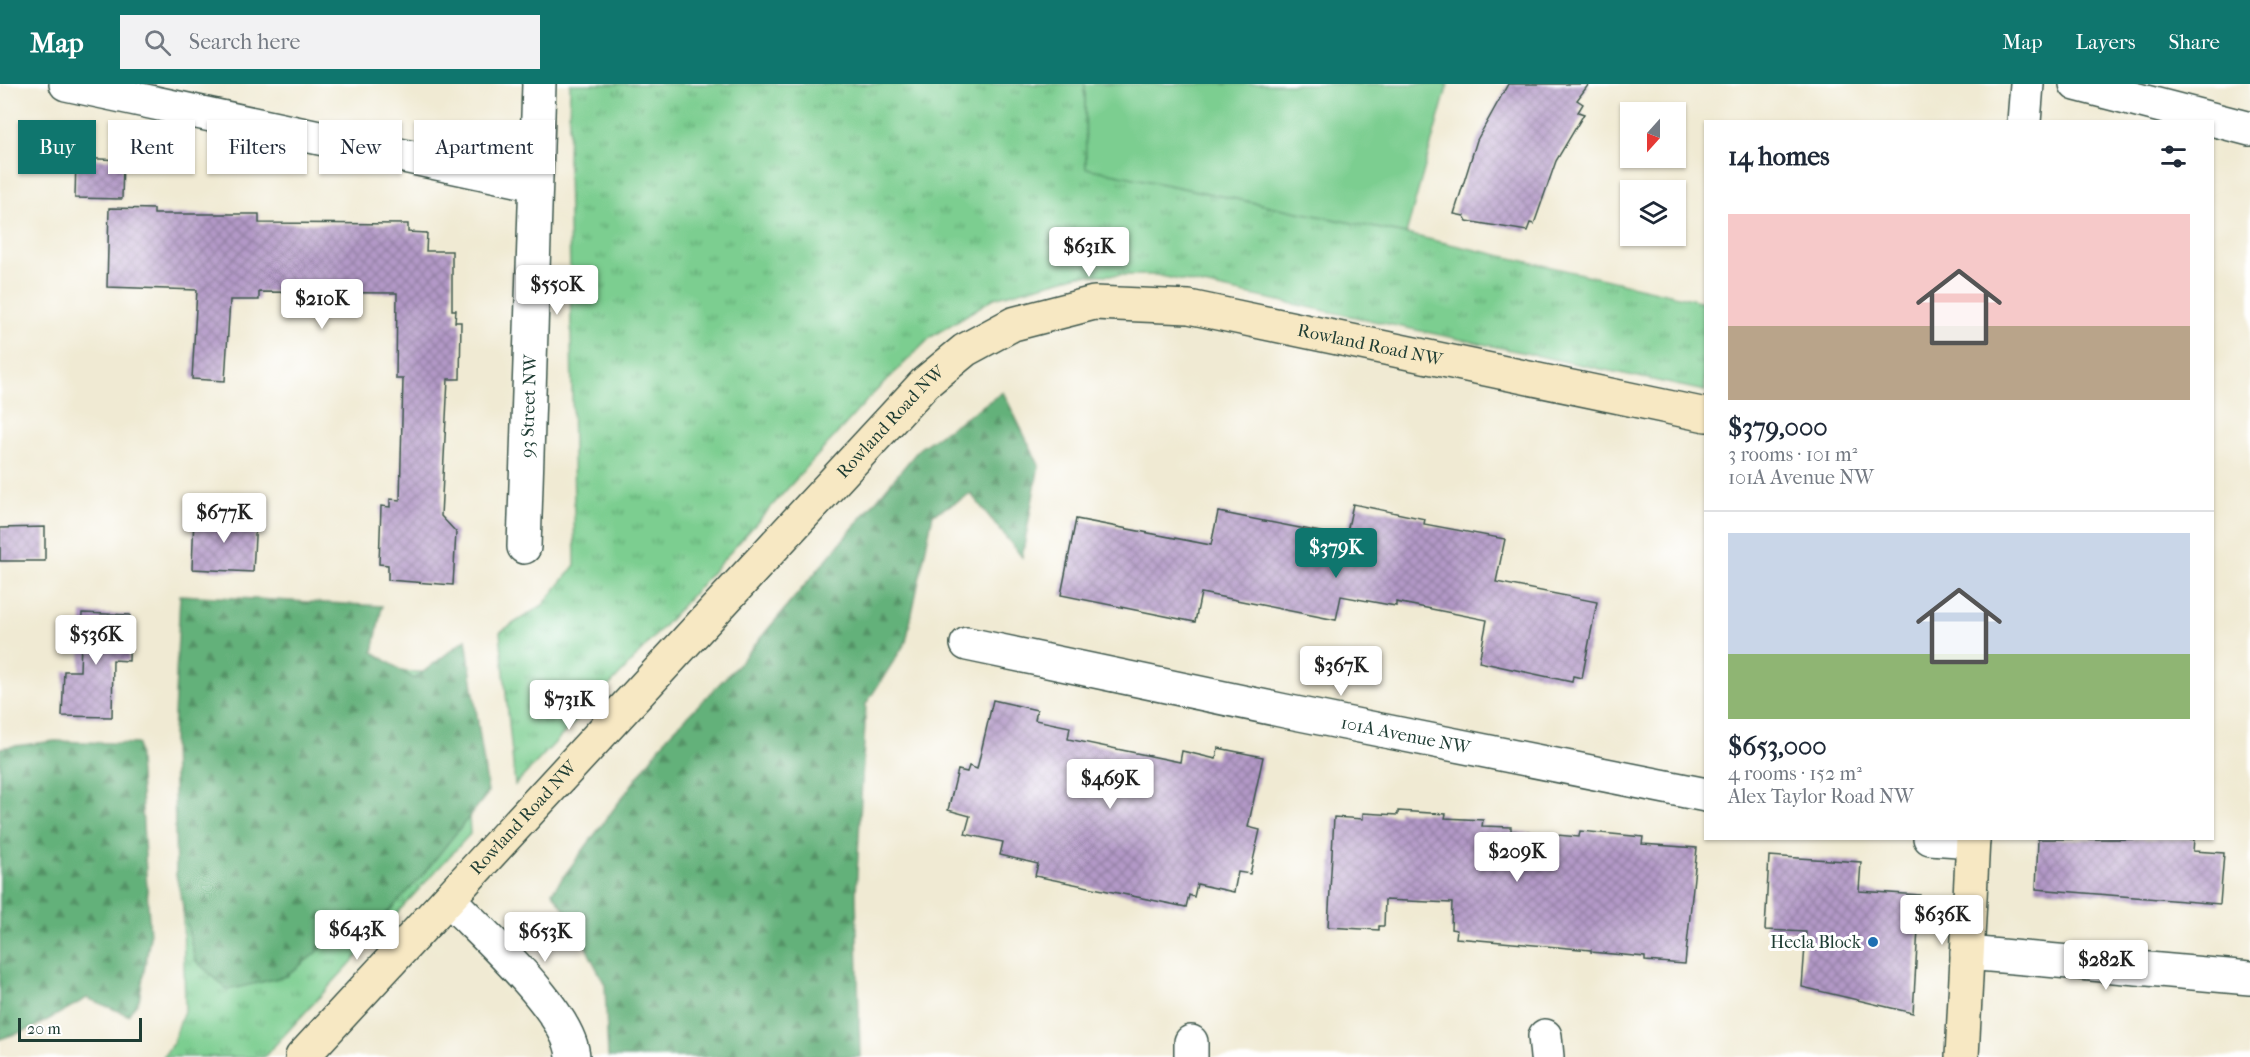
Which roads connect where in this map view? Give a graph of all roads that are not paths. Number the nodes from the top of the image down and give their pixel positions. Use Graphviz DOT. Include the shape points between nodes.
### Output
graph roads {
  1 [pos="66,84"];
  2 [pos="539,84"];
  3 [pos="2027,84"];
  4 [pos="2076,84"];
  5 [pos="2024,120"];
  6 [pos="2250,129"];
  7 [pos="535,184"];
  8 [pos="1704,415"];
  9 [pos="524,547"];
  10 [pos="967,644"];
  11 [pos="1704,795"];
  12 [pos="1973,840"];
  13 [pos="449,899"];
  14 [pos="1967,953"];
  15 [pos="2250,978"];
  16 [pos="302,1057"];
  17 [pos="573,1057"];
  18 [pos="1962,1057"];
  1 -- 7 [label="street"];
  2 -- 7 [label="street, 93 Street NW"];
  3 -- 5 [label="street"];
  4 -- 6 [label="street"];
  7 -- 9 [label="street, 93 Street NW"];
  8 -- 13 [label="main road, Rowland Road NW" via="1189,308 1094,303 1013,324 965,350 926,383"];
  10 -- 11 [label="street, 101A Avenue NW"];
  12 -- 14 [label="main road"];
  13 -- 16 [label="main road, Rowland Road NW"];
  13 -- 17 [label="street" via="534,988 564,1026"];
  14 -- 15 [label="street"];
  14 -- 18 [label="main road"];
}
